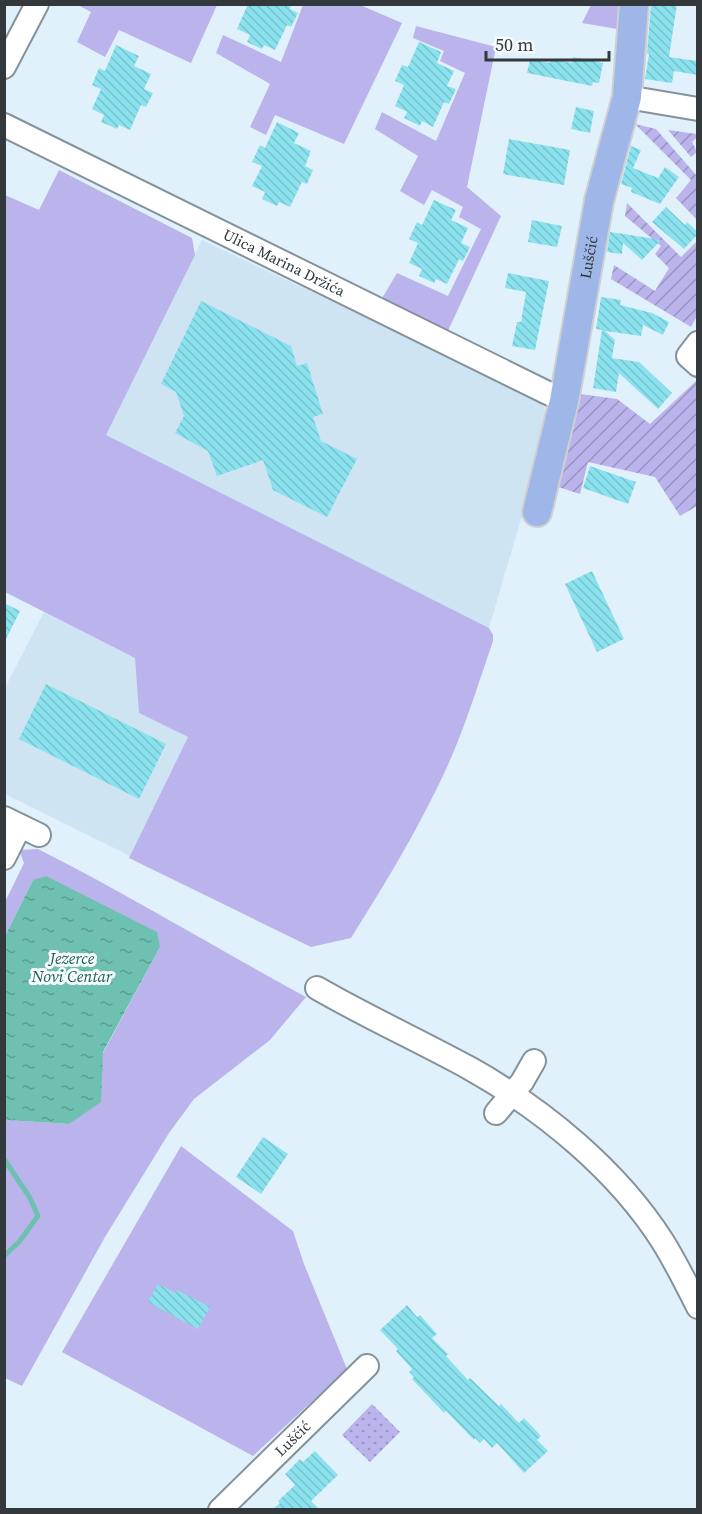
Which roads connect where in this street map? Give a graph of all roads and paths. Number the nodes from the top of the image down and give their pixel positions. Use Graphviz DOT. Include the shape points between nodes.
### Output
graph roads {
  1 [pos="37,4"];
  2 [pos="634,4"];
  3 [pos="4,67"];
  4 [pos="627,97"];
  5 [pos="698,109"];
  6 [pos="4,125"];
  7 [pos="698,343"];
  8 [pos="698,365"];
  9 [pos="564,401"];
  10 [pos="537,512"];
  11 [pos="21,826"];
  12 [pos="4,858"];
  13 [pos="321,983"];
  14 [pos="534,1061"];
  15 [pos="517,1088"];
  16 [pos="496,1113"];
  17 [pos="698,1274"];
  18 [pos="698,1307"];
  19 [pos="367,1366"];
  20 [pos="220,1509"];
  1 -- 3 [label="street"];
  2 -- 4 [label="main road, Luščić"];
  4 -- 5 [label="street"];
  4 -- 9 [label="main road, Luščić" via="599,201"];
  6 -- 9 [label="street, Ulica Marina Držića"];
  7 -- 8 [label="street" via="688,357"];
  9 -- 10 [label="main road, Luščić"];
  11 -- 12 [label="street"];
  13 -- 15 [label="street" via="472,1070"];
  14 -- 15 [label="street"];
  15 -- 16 [label="street"];
  15 -- 17 [label="street" via="563,1115 596,1144 643,1193"];
  15 -- 18 [label="street" via="589,1154 633,1202 663,1241"];
  19 -- 20 [label="street, Luščić"];
}
